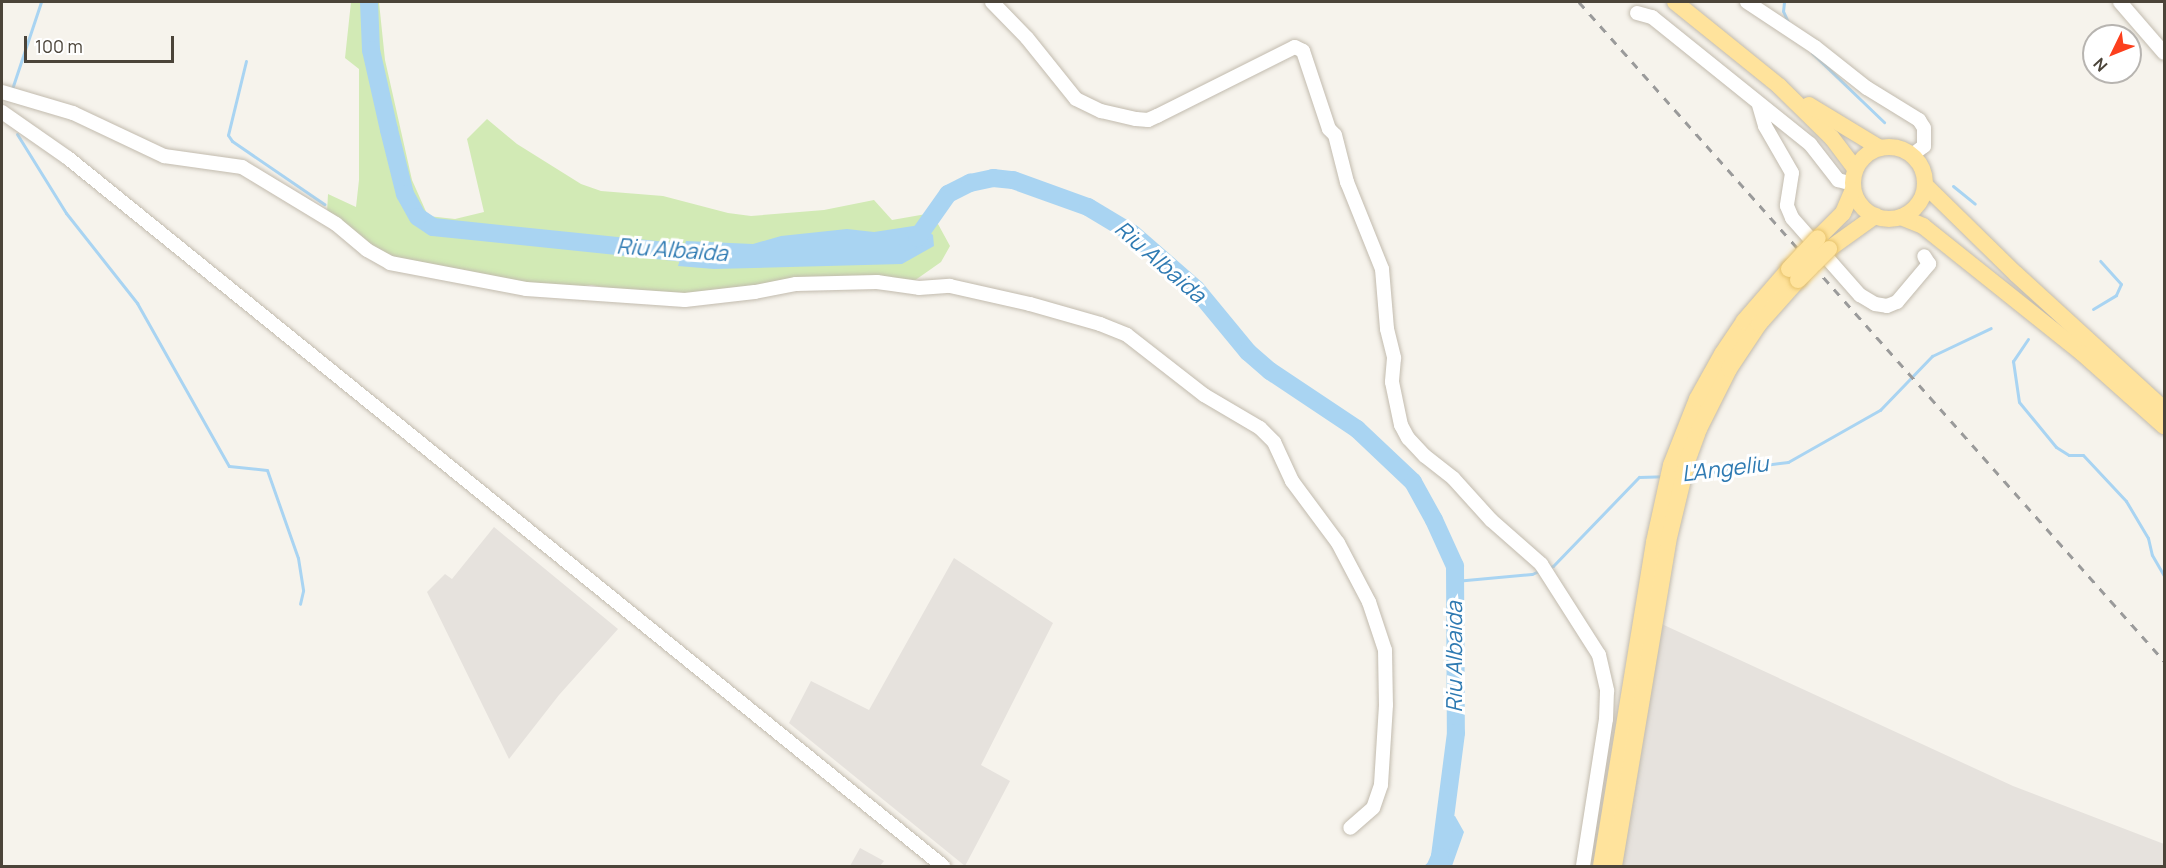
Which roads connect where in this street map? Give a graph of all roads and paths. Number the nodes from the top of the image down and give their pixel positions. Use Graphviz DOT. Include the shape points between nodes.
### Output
graph roads {
  1 [pos="992,2"];
  2 [pos="1675,2"];
  3 [pos="1747,2"];
  4 [pos="2122,2"];
  5 [pos="1637,13"];
  6 [pos="2164,53"];
  7 [pos="1779,86"];
  8 [pos="2,92"];
  9 [pos="1760,105"];
  10 [pos="2,112"];
  11 [pos="1880,147"];
  12 [pos="1912,155"];
  13 [pos="1854,181"];
  14 [pos="1925,185"];
  15 [pos="1875,216"];
  16 [pos="1901,217"];
  17 [pos="1824,244"];
  18 [pos="1924,256"];
  19 [pos="2164,409"];
  20 [pos="2164,426"];
  21 [pos="1661,542"];
  22 [pos="1350,828"];
  23 [pos="943,867"];
  24 [pos="1583,867"];
  25 [pos="1600,867"];
  26 [pos="1614,867"];
  1 -- 24 [label="street" via="1076,99 1101,111 1136,119 1158,116 1295,47 1304,51 1329,129 1335,135 1347,182 1382,268 1387,329 1394,358 1392,382 1401,425 1425,456 1454,478 1491,520 1544,569 1599,655 1606,691 1601,756"];
  2 -- 7 [label="main road"];
  3 -- 12 [label="street" via="1815,47 1867,88 1919,120 1924,128 1924,146"];
  4 -- 6 [label="street"];
  5 -- 9 [label="street" via="1652,17"];
  7 -- 11 [label="main road"];
  7 -- 13 [label="main road" via="1832,138"];
  8 -- 22 [label="street" via="73,112 164,156 242,167 336,224 390,263 526,289 685,300 796,284 877,282 919,288 950,286 1030,304 1127,335 1209,399 1260,428 1274,442 1292,481 1338,543 1370,602 1385,650 1381,785 1373,808"];
  9 -- 13 [label="street" via="1810,144 1838,180"];
  9 -- 18 [label="street" via="1765,126 1792,173 1787,206 1792,218 1860,295 1875,304 1887,306 1897,302 1929,264"];
  10 -- 23 [label="street" via="86,173"];
  11 -- 12 [label="main road" via="1902,149"];
  11 -- 13 [label="main road" via="1870,152"];
  12 -- 14 [label="main road" via="1924,174"];
  13 -- 15 [label="main road" via="1865,210"];
  13 -- 17 [label="main road" via="1843,213"];
  14 -- 16 [label="main road" via="1918,205"];
  14 -- 19 [label="main road"];
  15 -- 16 [label="main road"];
  15 -- 17 [label="main road"];
  16 -- 20 [label="main road" via="1923,226 2035,315"];
  17 -- 21 [label="main road, bridge" via="1733,337 1706,381 1691,429 1671,465"];
  21 -- 25 [label="main road"];
  21 -- 26 [label="main road"];
}
